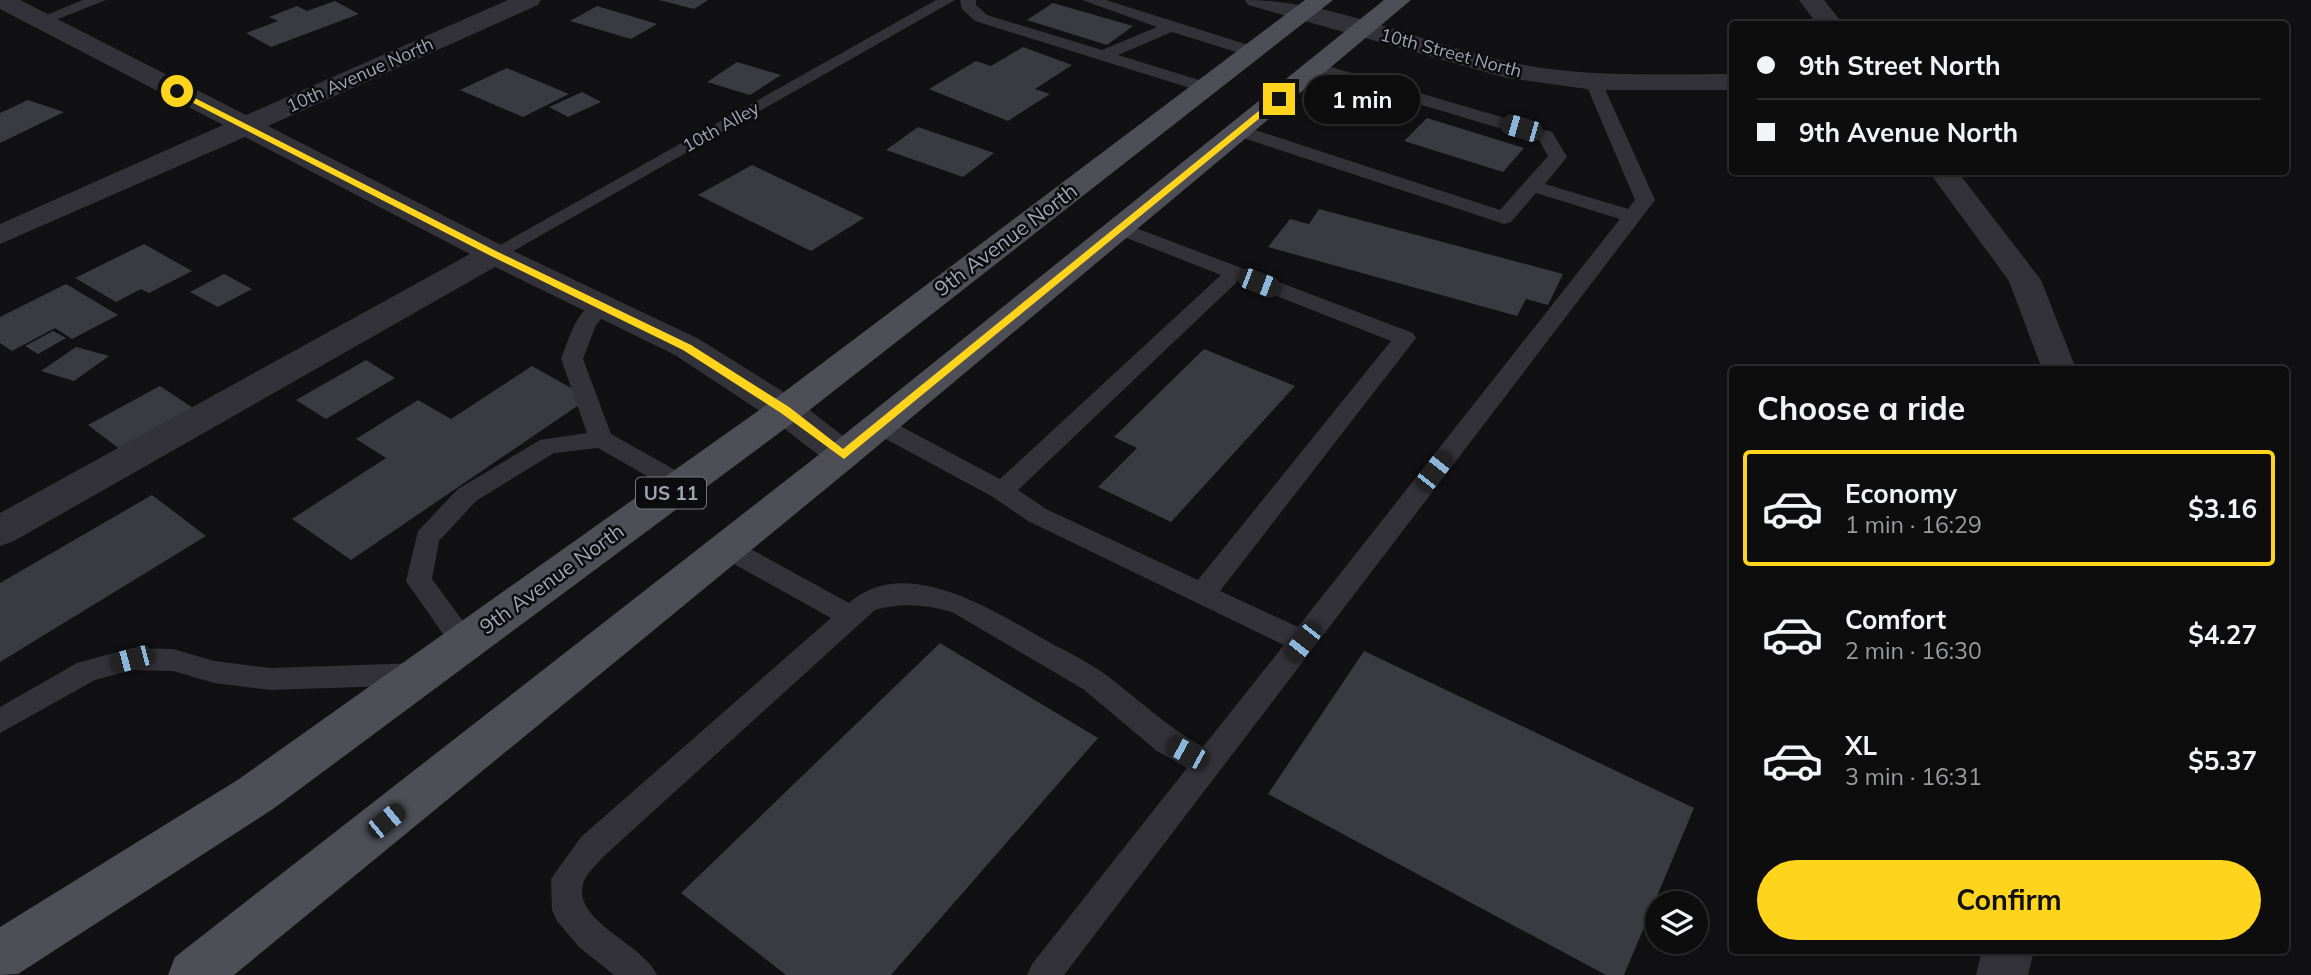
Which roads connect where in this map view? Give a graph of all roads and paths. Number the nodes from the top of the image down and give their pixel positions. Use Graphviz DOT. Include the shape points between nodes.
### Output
graph roads {
  1 [pos="1,0"];
  2 [pos="98,0"];
  3 [pos="529,0"];
  4 [pos="947,0"];
  5 [pos="968,0"];
  6 [pos="1090,0"];
  7 [pos="1257,0"];
  8 [pos="1399,0"];
  9 [pos="1811,0"];
  10 [pos="999,1"];
  11 [pos="1312,7"];
  12 [pos="42,20"];
  13 [pos="1828,21"];
  14 [pos="1172,26"];
  15 [pos="1364,30"];
  16 [pos="1252,52"];
  17 [pos="1097,54"];
  18 [pos="1317,68"];
  19 [pos="1594,82"];
  20 [pos="1729,82"];
  21 [pos="1206,88"];
  22 [pos="245,127"];
  23 [pos="1240,131"];
  24 [pos="1945,175"];
  25 [pos="1532,186"];
  26 [pos="1632,216"];
  27 [pos="1121,229"];
  28 [pos="0,235"];
  29 [pos="494,254"];
  30 [pos="1234,274"];
  31 [pos="601,306"];
  32 [pos="2058,366"];
  33 [pos="785,410"];
  34 [pos="879,425"];
  35 [pos="601,439"];
  36 [pos="844,455"];
  37 [pos="682,485"];
  38 [pos="1002,491"];
  39 [pos="0,531"];
  40 [pos="727,548"];
  41 [pos="1204,592"];
  42 [pos="849,616"];
  43 [pos="1303,642"];
  44 [pos="465,643"];
  45 [pos="422,674"];
  46 [pos="0,720"];
  47 [pos="1208,765"];
  48 [pos="2007,954"];
  49 [pos="0,956"];
  50 [pos="194,975"];
  51 [pos="640,975"];
  52 [pos="1044,975"];
  53 [pos="2003,975"];
  1 -- 12 [label="street"];
  2 -- 12 [label="lane"];
  3 -- 22 [label="street, 10th Avenue North"];
  4 -- 29 [label="lane, 10th Alley"];
  5 -- 17 [label="lane" via="968,6 981,18"];
  6 -- 14 [label="lane"];
  7 -- 11 [label="street, 10th Street North"];
  8 -- 15 [label="main road"];
  9 -- 13 [label="street"];
  10 -- 17 [label="lane" via="994,11 1002,16 1085,44"];
  11 -- 15 [label="street, 10th Street North"];
  11 -- 16 [label="main road, 9th Avenue North / US 11"];
  12 -- 22 [label="street"];
  14 -- 16 [label="lane"];
  14 -- 17 [label="lane"];
  15 -- 18 [label="main road"];
  15 -- 19 [label="street, 10th Street North" via="1507,70"];
  16 -- 21 [label="main road, 9th Avenue North / US 11"];
  17 -- 21 [label="lane"];
  18 -- 23 [label="main road"];
  18 -- 25 [label="lane" via="1546,136 1558,157"];
  19 -- 20 [label="street, 10th Street North"];
  19 -- 26 [label="lane" via="1645,200"];
  21 -- 33 [label="main road, 9th Avenue North / US 11"];
  22 -- 28 [label="street, 10th Avenue North"];
  22 -- 29 [label="street"];
  23 -- 25 [label="lane" via="1504,218"];
  23 -- 27 [label="main road"];
  24 -- 32 [label="street" via="2025,280"];
  25 -- 26 [label="lane"];
  26 -- 43 [label="lane"];
  27 -- 30 [label="lane"];
  27 -- 34 [label="main road"];
  29 -- 31 [label="street"];
  29 -- 39 [label="street"];
  30 -- 38 [label="lane"];
  30 -- 41 [label="lane" via="1405,338"];
  31 -- 33 [label="street" via="687,347"];
  31 -- 35 [label="lane" via="586,323 572,359"];
  33 -- 36 [label="street"];
  33 -- 37 [label="main road, 9th Avenue North / US 11"];
  34 -- 36 [label="main road"];
  34 -- 38 [label="lane"];
  35 -- 37 [label="lane"];
  35 -- 44 [label="lane" via="548,446 467,495 426,538 419,581"];
  36 -- 40 [label="main road"];
  37 -- 44 [label="main road, 9th Avenue North / US 11"];
  38 -- 41 [label="lane" via="1037,515"];
  40 -- 42 [label="lane"];
  40 -- 50 [label="main road"];
  41 -- 43 [label="lane"];
  42 -- 47 [label="lane" via="866,603 888,596 928,595 961,606 1093,681 1167,742"];
  42 -- 51 [label="lane" via="593,847 567,879 568,910 591,936"];
  43 -- 47 [label="lane"];
  44 -- 45 [label="main road, 9th Avenue North / US 11"];
  45 -- 46 [label="lane" via="270,679 214,673 173,660 132,659 87,671"];
  45 -- 49 [label="main road, 9th Avenue North / US 11" via="256,794"];
  47 -- 52 [label="lane"];
  48 -- 53 [label="street"];
}
